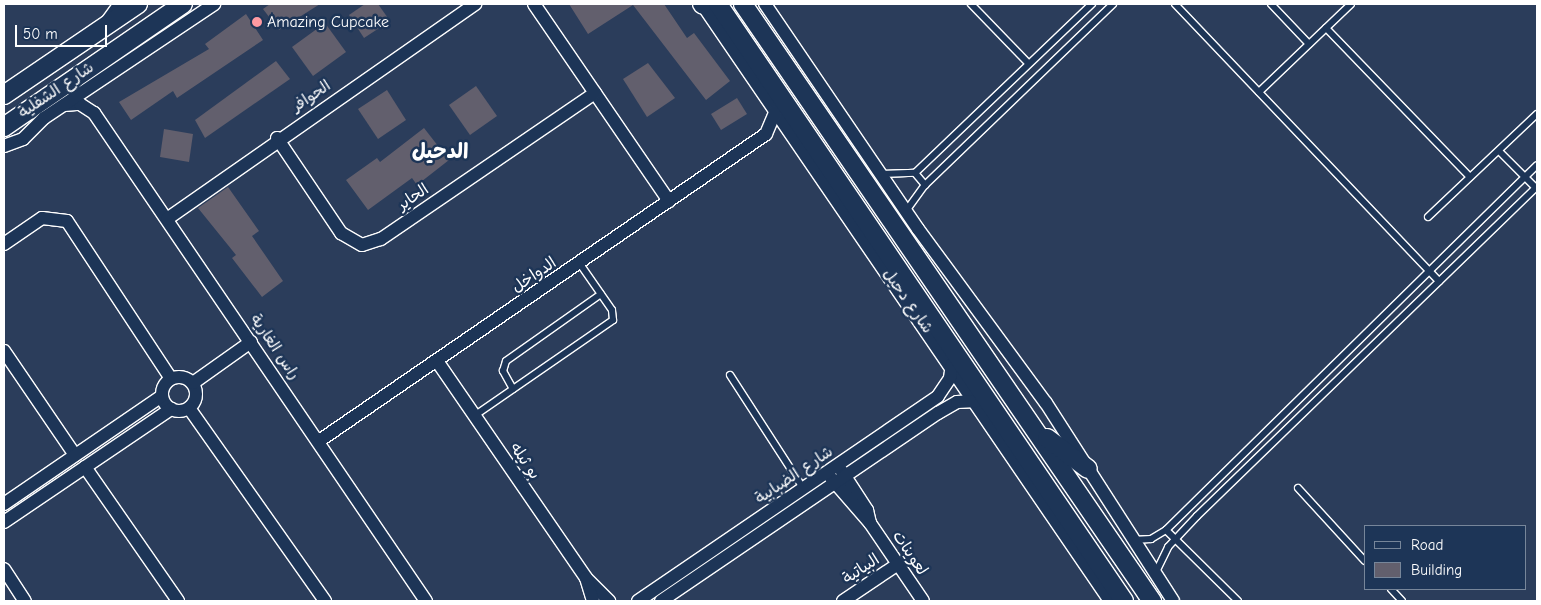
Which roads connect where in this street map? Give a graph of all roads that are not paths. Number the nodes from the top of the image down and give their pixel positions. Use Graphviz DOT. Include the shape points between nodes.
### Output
graph roads {
  1 [pos="120,4"];
  2 [pos="138,4"];
  3 [pos="183,4"];
  4 [pos="214,4"];
  5 [pos="475,4"];
  6 [pos="534,4"];
  7 [pos="706,4"];
  8 [pos="744,4"];
  9 [pos="765,4"];
  10 [pos="971,4"];
  11 [pos="1092,4"];
  12 [pos="1113,4"];
  13 [pos="1175,4"];
  14 [pos="1351,4"];
  15 [pos="1274,5"];
  16 [pos="105,26"];
  17 [pos="1326,28"];
  18 [pos="1309,44"];
  19 [pos="67,52"];
  20 [pos="1027,62"];
  21 [pos="4,82"];
  22 [pos="95,83"];
  23 [pos="776,91"];
  24 [pos="1259,92"];
  25 [pos="595,93"];
  26 [pos="4,95"];
  27 [pos="64,105"];
  28 [pos="776,111"];
  29 [pos="94,113"];
  30 [pos="1537,114"];
  31 [pos="4,127"];
  32 [pos="766,134"];
  33 [pos="277,138"];
  34 [pos="795,139"];
  35 [pos="4,146"];
  36 [pos="1499,151"];
  37 [pos="806,154"];
  38 [pos="1537,165"];
  39 [pos="914,172"];
  40 [pos="881,174"];
  41 [pos="840,177"];
  42 [pos="1470,177"];
  43 [pos="1525,177"];
  44 [pos="925,185"];
  45 [pos="1537,187"];
  46 [pos="669,200"];
  47 [pos="906,211"];
  48 [pos="1428,217"];
  49 [pos="167,219"];
  50 [pos="4,244"];
  51 [pos="580,264"];
  52 [pos="1429,270"];
  53 [pos="1439,281"];
  54 [pos="601,294"];
  55 [pos="251,342"];
  56 [pos="4,351"];
  57 [pos="437,361"];
  58 [pos="952,364"];
  59 [pos="730,375"];
  60 [pos="171,379"];
  61 [pos="193,383"];
  62 [pos="513,389"];
  63 [pos="162,396"];
  64 [pos="977,401"];
  65 [pos="171,408"];
  66 [pos="190,408"];
  67 [pos="474,416"];
  68 [pos="1034,429"];
  69 [pos="319,441"];
  70 [pos="1004,444"];
  71 [pos="75,455"];
  72 [pos="1028,460"];
  73 [pos="838,466"];
  74 [pos="85,467"];
  75 [pos="1088,469"];
  76 [pos="827,473"];
  77 [pos="840,480"];
  78 [pos="803,488"];
  79 [pos="1298,488"];
  80 [pos="4,504"];
  81 [pos="1183,513"];
  82 [pos="4,522"];
  83 [pos="1191,522"];
  84 [pos="1166,530"];
  85 [pos="1132,540"];
  86 [pos="1175,540"];
  87 [pos="1364,560"];
  88 [pos="898,564"];
  89 [pos="4,569"];
  90 [pos="1155,574"];
  91 [pos="586,578"];
  92 [pos="1392,590"];
  93 [pos="25,601"];
  94 [pos="178,601"];
  95 [pos="324,601"];
  96 [pos="426,601"];
  97 [pos="593,601"];
  98 [pos="609,601"];
  99 [pos="638,601"];
  100 [pos="661,601"];
  101 [pos="843,601"];
  102 [pos="922,601"];
  103 [pos="1110,601"];
  104 [pos="1124,601"];
  105 [pos="1152,601"];
  106 [pos="1173,601"];
  107 [pos="1238,601"];
  108 [pos="1402,601"];
  1 -- 16 [label="street, شارع الشفلية"];
  2 -- 16 [label="main road, شارع الشفلية"];
  3 -- 31 [label="main road, شارع الشفلية"];
  4 -- 22 [label="street"];
  5 -- 33 [label="street, الحوافر"];
  6 -- 25 [label="street"];
  7 -- 23 [label="main road, شارع دحيل"];
  7 -- 28 [label="street, شارع دحيل"];
  8 -- 68 [label="main road, شارع دحيل"];
  9 -- 40 [label="street"];
  10 -- 20 [label="lane"];
  11 -- 20 [label="lane"];
  12 -- 44 [label="lane"];
  13 -- 24 [label="lane"];
  14 -- 17 [label="lane"];
  15 -- 18 [label="lane"];
  16 -- 19 [label="main road, شارع الشفلية"];
  17 -- 18 [label="lane"];
  17 -- 42 [label="lane"];
  18 -- 24 [label="lane"];
  19 -- 21 [label="main road"];
  19 -- 26 [label="main road, شارع الشفلية"];
  20 -- 39 [label="lane"];
  22 -- 27 [label="street"];
  22 -- 29 [label="street"];
  23 -- 28 [label="main road"];
  23 -- 41 [label="main road, شارع دحيل"];
  24 -- 52 [label="lane"];
  25 -- 33 [label="street, الحاير" via="381,239 362,245 341,233"];
  25 -- 46 [label="street"];
  27 -- 29 [label="street" via="80,104"];
  27 -- 35 [label="street" via="23,139"];
  28 -- 32 [label="street"];
  28 -- 34 [label="street, شارع دحيل"];
  29 -- 49 [label="street, راس الغارية"];
  30 -- 36 [label="lane"];
  32 -- 34 [label="street"];
  32 -- 46 [label="street, الدواخل"];
  33 -- 49 [label="street, الحوافر"];
  34 -- 37 [label="street, شارع دحيل"];
  36 -- 42 [label="lane"];
  36 -- 43 [label="lane"];
  37 -- 41 [label="main road"];
  37 -- 58 [label="street, شارع دحيل"];
  38 -- 43 [label="lane"];
  39 -- 40 [label="lane"];
  39 -- 44 [label="lane"];
  40 -- 47 [label="street"];
  41 -- 72 [label="main road, شارع دحيل"];
  42 -- 48 [label="lane"];
  43 -- 45 [label="lane"];
  43 -- 52 [label="lane"];
  44 -- 47 [label="lane"];
  45 -- 53 [label="lane"];
  46 -- 51 [label="street, الدواخل"];
  47 -- 75 [label="street" via="1046,403"];
  49 -- 55 [label="street, راس الغارية"];
  50 -- 60 [label="street" via="42,218 67,221"];
  51 -- 54 [label="lane"];
  51 -- 57 [label="street, الدواخل"];
  52 -- 53 [label="lane"];
  52 -- 81 [label="lane"];
  53 -- 83 [label="lane"];
  54 -- 62 [label="lane" via="506,361 504,374"];
  54 -- 62 [label="lane" via="613,313 611,323"];
  55 -- 61 [label="street"];
  55 -- 69 [label="street, راس الغارية"];
  56 -- 71 [label="street"];
  57 -- 67 [label="street, بو ثيله"];
  57 -- 69 [label="street, الدواخل"];
  58 -- 64 [label="street, شارع دحيل"];
  58 -- 73 [label="street, شارع الضبابية" via="943,391"];
  59 -- 78 [label="lane"];
  60 -- 61 [label="street" via="183,377"];
  60 -- 63 [label="street"];
  61 -- 66 [label="street" via="196,396"];
  62 -- 67 [label="lane"];
  63 -- 65 [label="street"];
  63 -- 71 [label="street"];
  64 -- 70 [label="street, شارع دحيل"];
  64 -- 77 [label="street, شارع الضبابية" via="951,405"];
  65 -- 66 [label="street"];
  65 -- 74 [label="street"];
  66 -- 95 [label="street"];
  67 -- 91 [label="street, بو ثيله"];
  68 -- 75 [label="main road"];
  68 -- 105 [label="main road, شارع دحيل"];
  69 -- 96 [label="street, راس الغارية"];
  70 -- 72 [label="main road"];
  70 -- 103 [label="street, شارع دحيل"];
  71 -- 80 [label="street"];
  72 -- 104 [label="main road, شارع دحيل"];
  73 -- 76 [label="street, شارع الضبابية"];
  73 -- 77 [label="street, لعوينات"];
  74 -- 82 [label="street"];
  74 -- 94 [label="street"];
  75 -- 85 [label="street"];
  76 -- 77 [label="street, لعوينات"];
  76 -- 78 [label="street, شارع الضبابية"];
  77 -- 88 [label="street, لعوينات"];
  77 -- 100 [label="street, شارع الضبابية"];
  78 -- 99 [label="street, شارع الضبابية"];
  79 -- 87 [label="lane"];
  81 -- 83 [label="lane"];
  81 -- 84 [label="lane"];
  83 -- 86 [label="lane"];
  84 -- 85 [label="lane" via="1151,539"];
  84 -- 86 [label="lane"];
  85 -- 90 [label="street"];
  86 -- 90 [label="lane"];
  86 -- 107 [label="lane"];
  88 -- 101 [label="street, البياتية"];
  88 -- 102 [label="street, لعوينات"];
  89 -- 93 [label="street"];
  90 -- 106 [label="street"];
  91 -- 97 [label="street, بو ثيله"];
  91 -- 98 [label="street, بو ثيله"];
  92 -- 108 [label="lane"];
}
